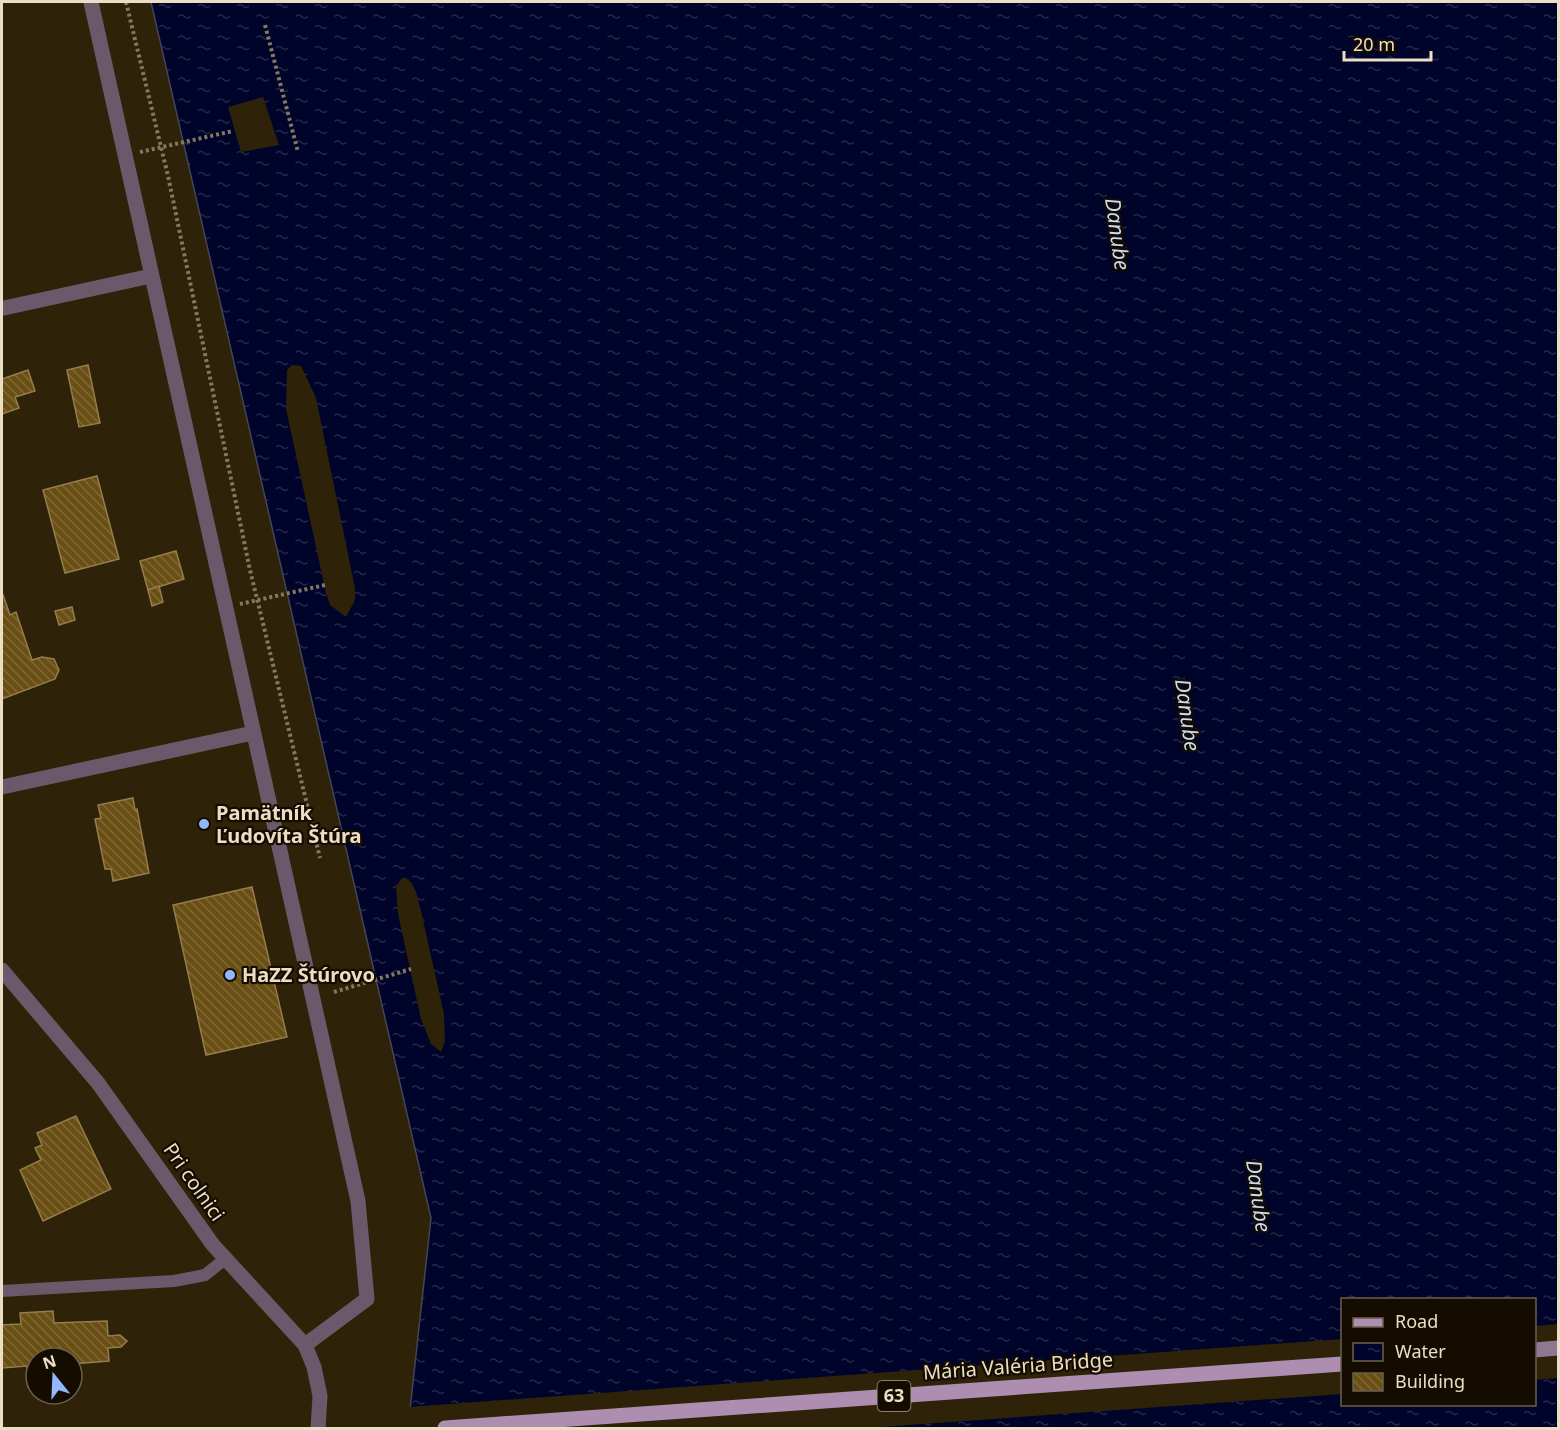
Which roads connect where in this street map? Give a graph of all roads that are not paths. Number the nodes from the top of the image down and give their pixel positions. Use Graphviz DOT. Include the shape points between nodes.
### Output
graph roads {
  1 [pos="91,2"];
  2 [pos="151,276"];
  3 [pos="4,308"];
  4 [pos="253,733"];
  5 [pos="2,787"];
  6 [pos="3,976"];
  7 [pos="225,1259"];
  8 [pos="2,1291"];
  9 [pos="304,1345"];
  10 [pos="1558,1348"];
  11 [pos="1536,1350"];
  12 [pos="1341,1364"];
  13 [pos="318,1428"];
  14 [pos="445,1428"];
  1 -- 2 [label="street"];
  2 -- 3 [label="street"];
  2 -- 4 [label="street"];
  4 -- 5 [label="street"];
  4 -- 9 [label="street" via="358,1201 367,1299"];
  6 -- 7 [label="street, Pri colnici" via="98,1083"];
  7 -- 8 [label="lane" via="205,1275 174,1281"];
  7 -- 9 [label="street, Pri colnici"];
  9 -- 13 [label="street, Pri colnici" via="320,1396"];
  10 -- 11 [label="main road"];
  12 -- 14 [label="main road, Mária Valéria Bridge / 63"];
}
